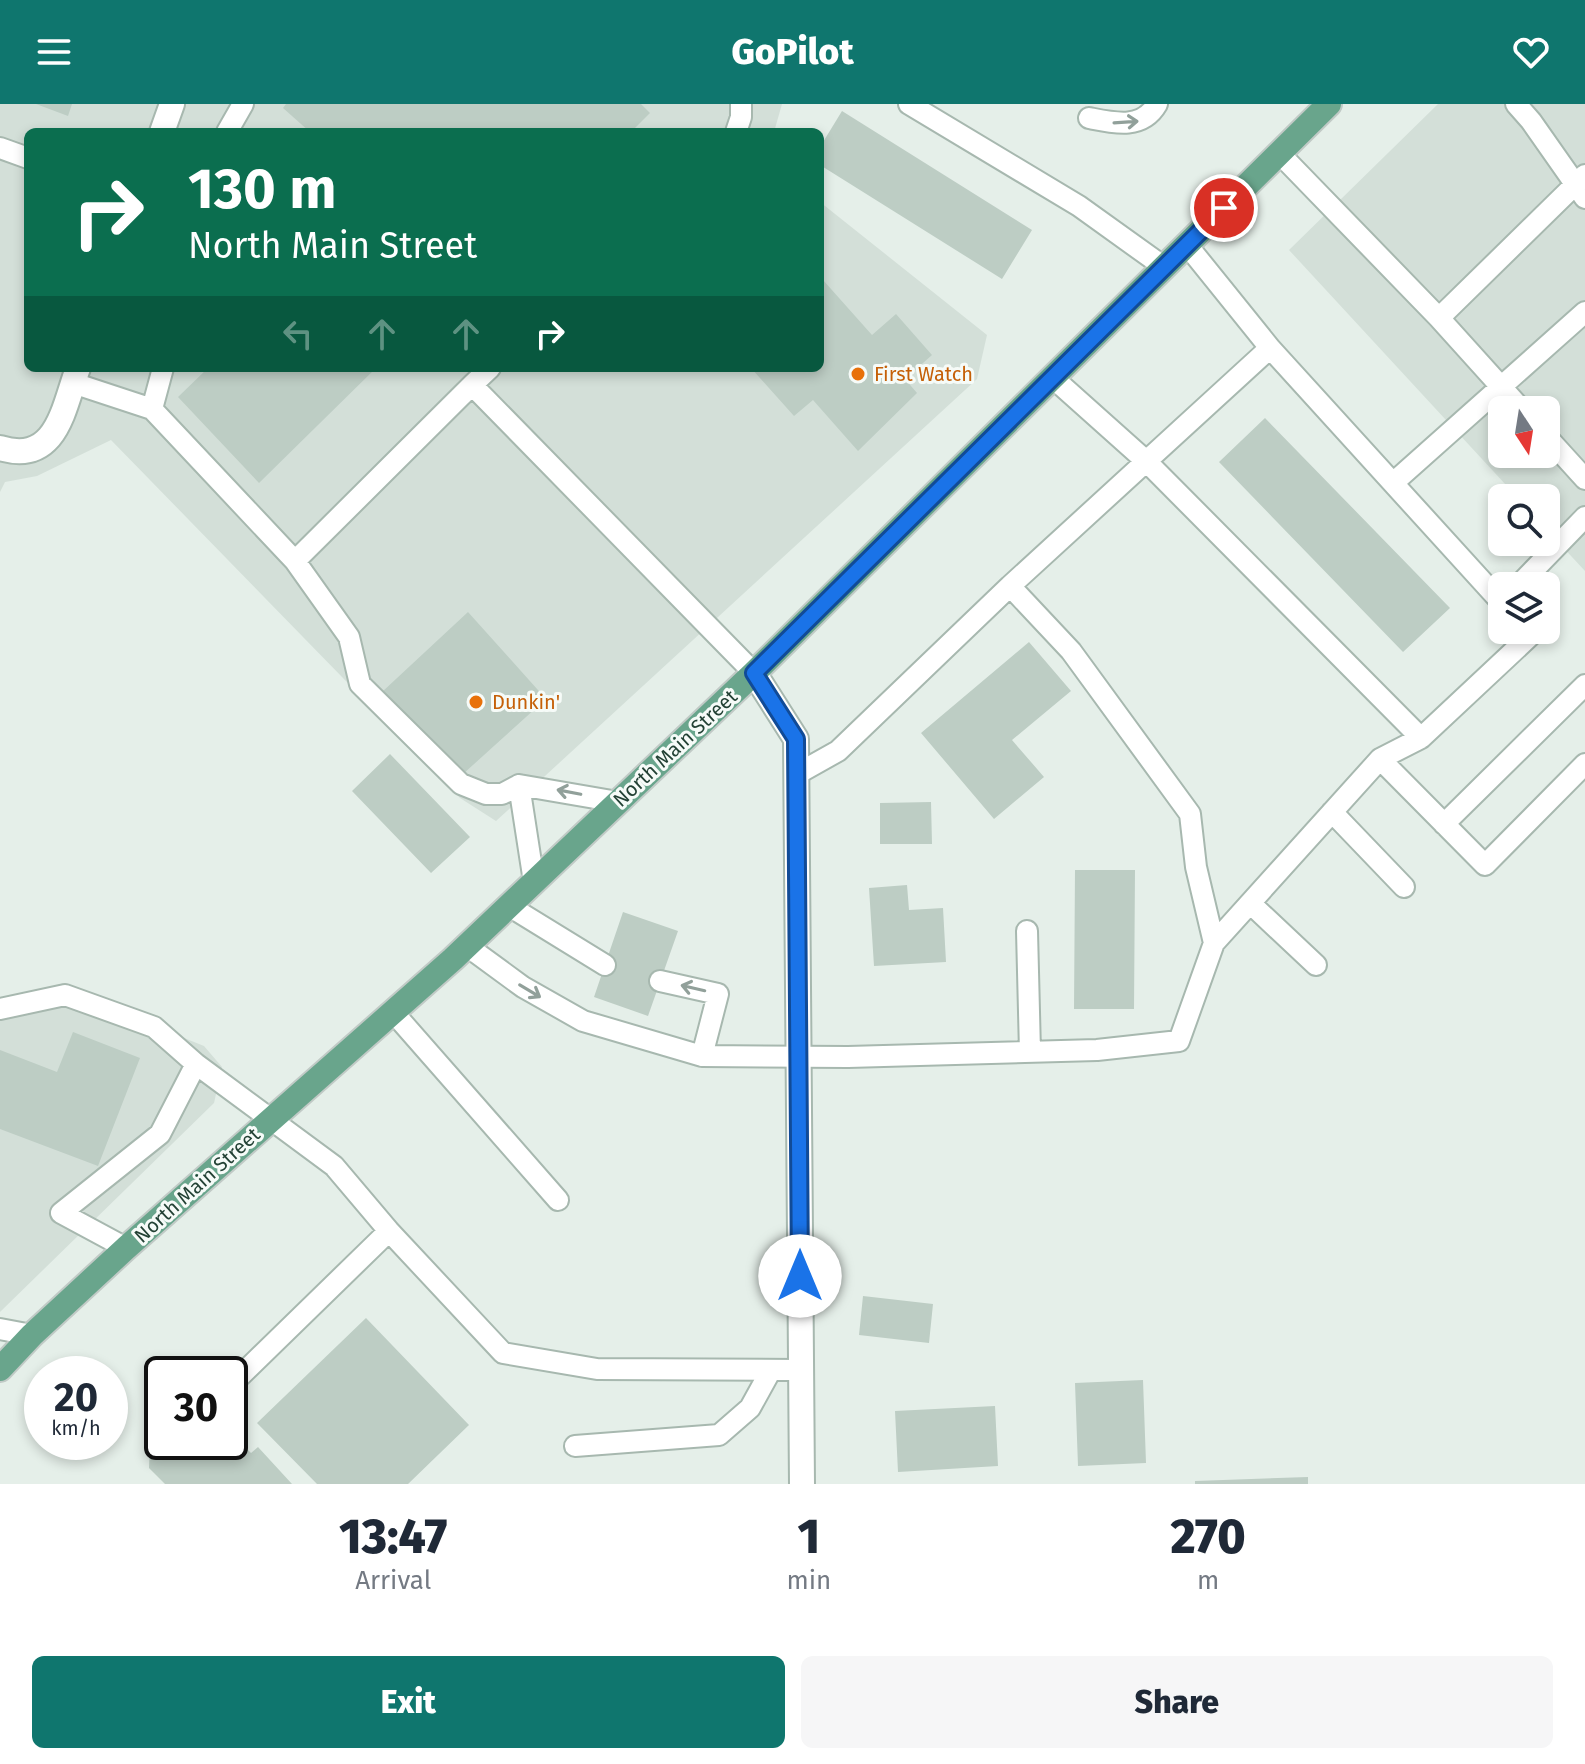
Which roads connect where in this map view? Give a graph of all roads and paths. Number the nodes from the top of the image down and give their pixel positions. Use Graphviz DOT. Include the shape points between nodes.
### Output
graph roads {
  1 [pos="172,104"];
  2 [pos="243,104"];
  3 [pos="741,104"];
  4 [pos="909,104"];
  5 [pos="1157,104"];
  6 [pos="1329,104"];
  7 [pos="1516,104"];
  8 [pos="1089,118"];
  9 [pos="163,128"];
  10 [pos="229,128"];
  11 [pos="737,128"];
  12 [pos="0,148"];
  13 [pos="1279,153"];
  14 [pos="24,157"];
  15 [pos="1582,186"];
  16 [pos="1187,245"];
  17 [pos="1164,267"];
  18 [pos="1585,312"];
  19 [pos="1439,318"];
  20 [pos="1270,348"];
  21 [pos="162,372"];
  22 [pos="486,372"];
  23 [pos="75,376"];
  24 [pos="1052,377"];
  25 [pos="472,385"];
  26 [pos="1501,387"];
  27 [pos="1509,396"];
  28 [pos="152,409"];
  29 [pos="0,448"];
  30 [pos="1560,451"];
  31 [pos="1146,461"];
  32 [pos="1585,479"];
  33 [pos="1393,483"];
  34 [pos="1585,517"];
  35 [pos="295,561"];
  36 [pos="1532,572"];
  37 [pos="1010,586"];
  38 [pos="1488,588"];
  39 [pos="1521,644"];
  40 [pos="754,673"];
  41 [pos="1585,685"];
  42 [pos="1421,738"];
  43 [pos="1380,759"];
  44 [pos="1585,764"];
  45 [pos="797,774"];
  46 [pos="519,785"];
  47 [pos="618,802"];
  48 [pos="1332,812"];
  49 [pos="1444,824"];
  50 [pos="534,882"];
  51 [pos="1404,887"];
  52 [pos="1250,903"];
  53 [pos="509,906"];
  54 [pos="1027,931"];
  55 [pos="1214,943"];
  56 [pos="467,946"];
  57 [pos="605,965"];
  58 [pos="1316,965"];
  59 [pos="660,981"];
  60 [pos="0,1009"];
  61 [pos="393,1012"];
  62 [pos="1030,1052"];
  63 [pos="702,1056"];
  64 [pos="799,1057"];
  65 [pos="196,1064"];
  66 [pos="270,1120"];
  67 [pos="558,1200"];
  68 [pos="389,1231"];
  69 [pos="126,1248"];
  70 [pos="0,1329"];
  71 [pos="32,1335"];
  72 [pos="248,1368"];
  73 [pos="0,1369"];
  74 [pos="771,1370"];
  75 [pos="801,1370"];
  76 [pos="575,1446"];
  77 [pos="802,1484"];
  1 -- 9 [label="street"];
  2 -- 10 [label="lane"];
  3 -- 11 [label="lane"];
  4 -- 17 [label="lane" via="1079,206"];
  8 -- 5 [label="lane, one-way" via="1138,122"];
  6 -- 13 [label="main road, North Main Street"];
  7 -- 15 [label="lane"];
  12 -- 14 [label="lane"];
  13 -- 16 [label="main road, North Main Street"];
  13 -- 19 [label="lane"];
  15 -- 19 [label="lane"];
  16 -- 17 [label="main road, North Main Street"];
  16 -- 20 [label="lane"];
  17 -- 24 [label="main road, North Main Street"];
  18 -- 26 [label="lane"];
  19 -- 26 [label="lane"];
  20 -- 31 [label="lane"];
  20 -- 33 [label="lane"];
  21 -- 28 [label="lane"];
  22 -- 25 [label="lane"];
  23 -- 28 [label="lane"];
  23 -- 29 [label="street" via="55,431 41,448 17,453"];
  24 -- 31 [label="lane"];
  24 -- 40 [label="main road, North Main Street"];
  25 -- 35 [label="lane"];
  25 -- 40 [label="lane"];
  26 -- 27 [label="lane"];
  26 -- 33 [label="lane"];
  28 -- 35 [label="lane"];
  30 -- 32 [label="lane"];
  31 -- 37 [label="lane"];
  31 -- 42 [label="lane"];
  33 -- 38 [label="lane"];
  34 -- 36 [label="lane"];
  35 -- 46 [label="lane" via="349,637 360,684 371,696 461,784 486,794 502,794"];
  37 -- 45 [label="lane" via="838,751"];
  37 -- 55 [label="lane" via="1071,651 1190,814"];
  39 -- 42 [label="lane"];
  40 -- 45 [label="street" via="796,739"];
  40 -- 47 [label="main road, North Main Street"];
  41 -- 49 [label="lane"];
  42 -- 43 [label="lane"];
  43 -- 48 [label="lane"];
  43 -- 49 [label="lane"];
  44 -- 49 [label="lane" via="1485,865"];
  45 -- 64 [label="street"];
  47 -- 46 [label="lane, one-way"];
  46 -- 50 [label="lane"];
  47 -- 50 [label="main road, North Main Street"];
  48 -- 51 [label="lane"];
  48 -- 52 [label="lane"];
  50 -- 53 [label="main road, North Main Street"];
  52 -- 55 [label="lane"];
  52 -- 58 [label="lane"];
  53 -- 56 [label="main road, North Main Street"];
  53 -- 57 [label="lane"];
  54 -- 62 [label="lane"];
  55 -- 62 [label="lane" via="1179,1041"];
  56 -- 61 [label="main road, North Main Street"];
  56 -- 63 [label="lane, one-way" via="523,987 583,1021"];
  63 -- 59 [label="lane, one-way" via="718,994"];
  60 -- 65 [label="lane" via="65,995 154,1027"];
  61 -- 66 [label="main road, North Main Street"];
  61 -- 67 [label="lane"];
  62 -- 64 [label="lane"];
  63 -- 64 [label="lane"];
  64 -- 75 [label="street"];
  65 -- 66 [label="lane"];
  65 -- 69 [label="lane" via="160,1134 61,1213"];
  66 -- 68 [label="lane" via="334,1166"];
  66 -- 69 [label="main road, North Main Street"];
  68 -- 72 [label="lane"];
  68 -- 74 [label="lane" via="503,1353 597,1369"];
  69 -- 71 [label="main road, North Main Street"];
  70 -- 71 [label="lane"];
  71 -- 73 [label="main road, North Main Street"];
  74 -- 75 [label="lane"];
  74 -- 76 [label="lane" via="750,1408 719,1435"];
  75 -- 77 [label="street"];
}
